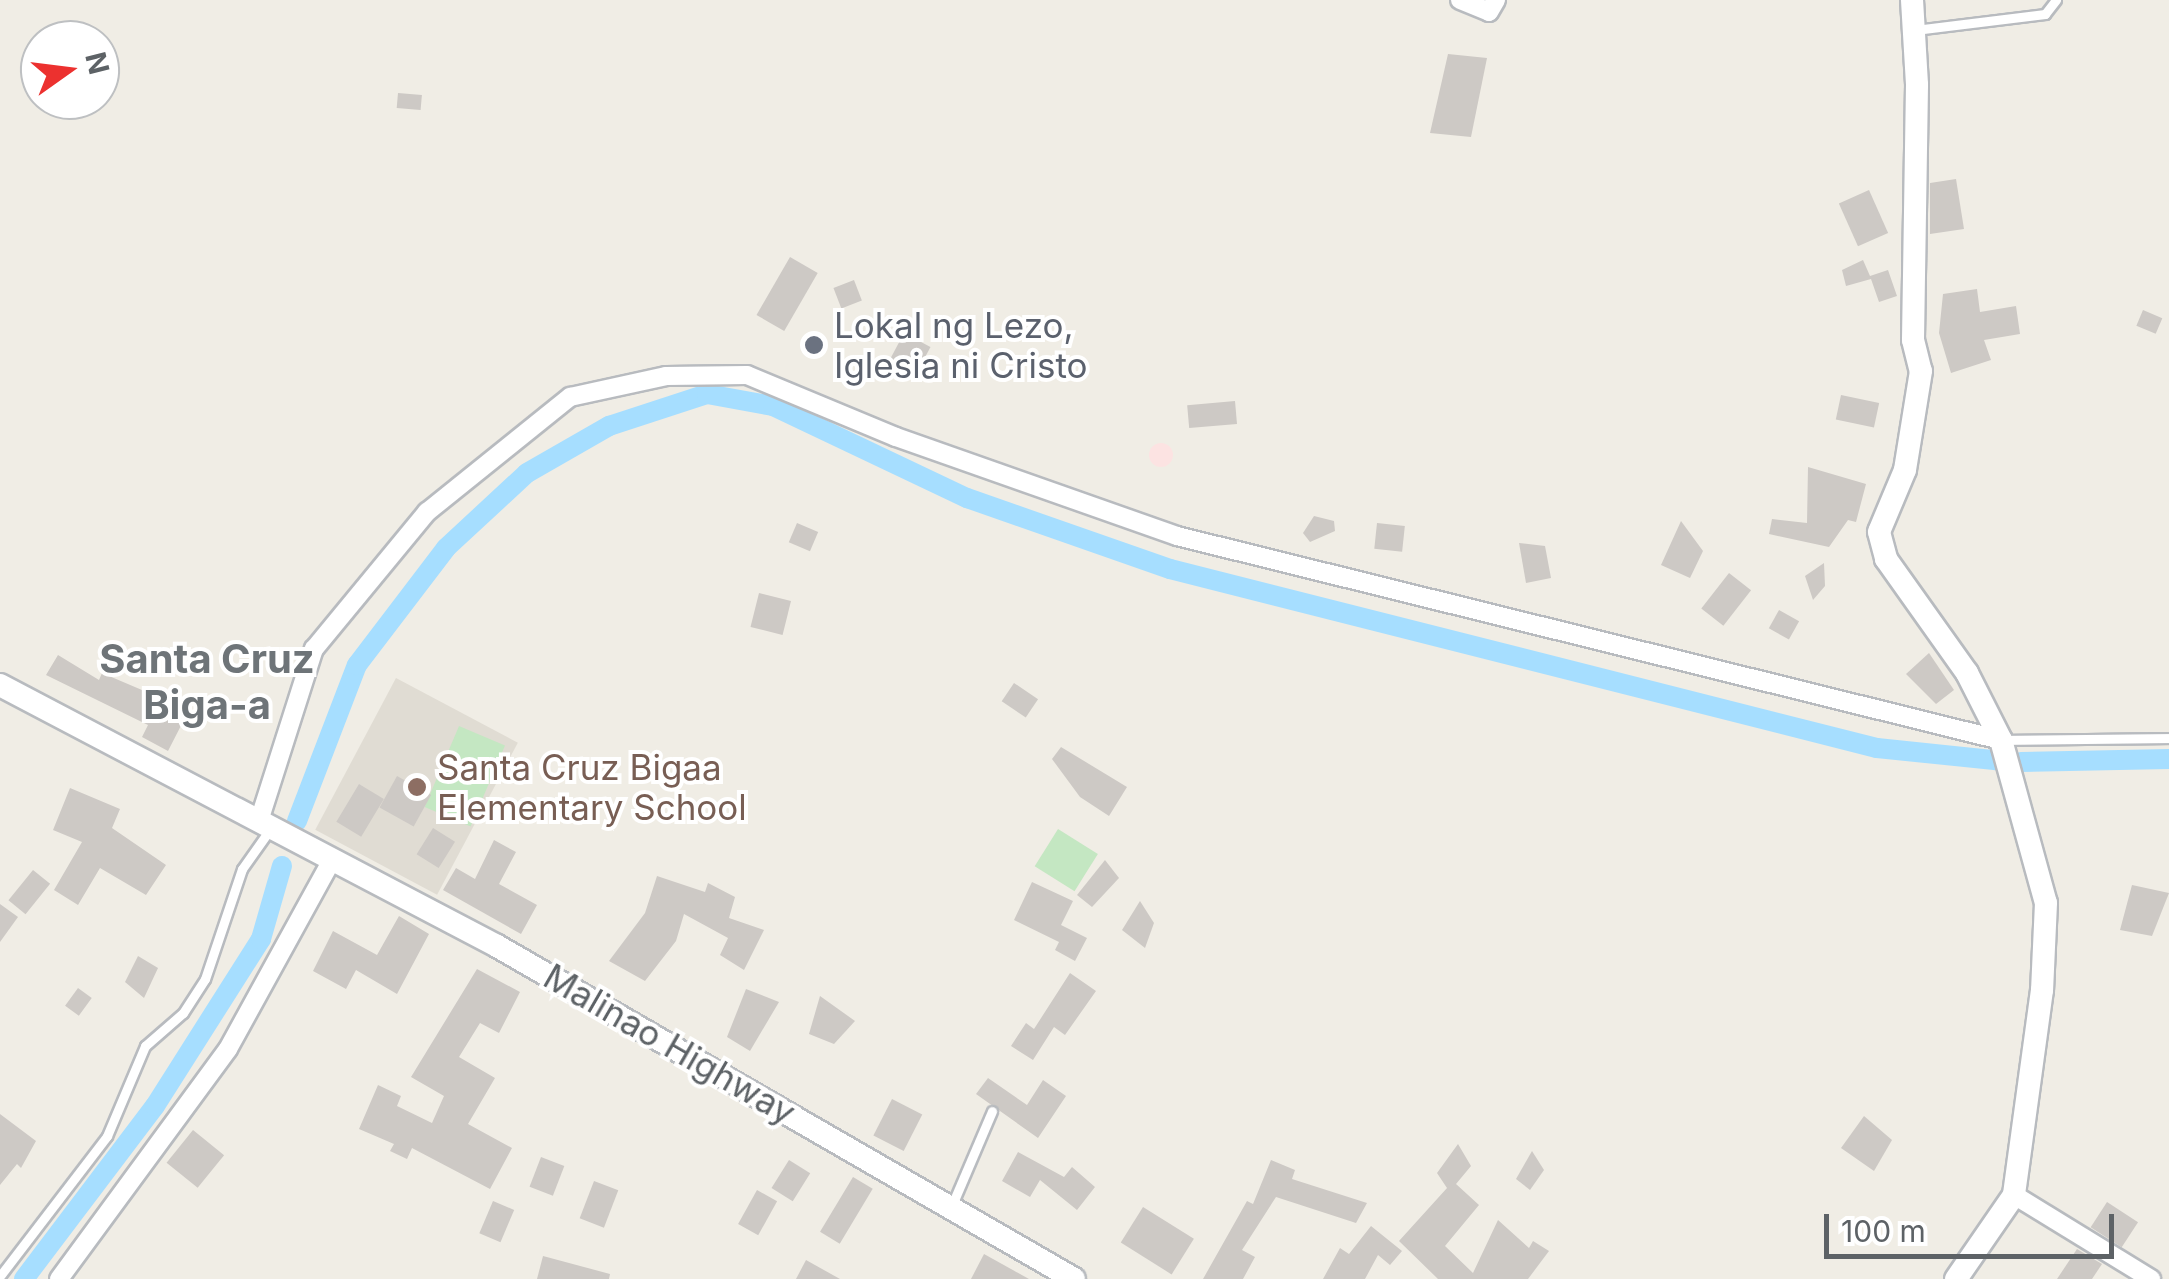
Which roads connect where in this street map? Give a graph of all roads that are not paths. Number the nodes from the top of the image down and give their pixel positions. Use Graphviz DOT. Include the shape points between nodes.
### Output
graph roads {
  1 [pos="1460,0"];
  2 [pos="1496,0"];
  3 [pos="1912,0"];
  4 [pos="2056,0"];
  5 [pos="1913,30"];
  6 [pos="0,685"];
  7 [pos="2169,738"];
  8 [pos="2001,740"];
  9 [pos="265,825"];
  10 [pos="332,860"];
  11 [pos="992,1111"];
  12 [pos="2014,1194"];
  13 [pos="951,1207"];
  14 [pos="0,1276"];
  15 [pos="60,1279"];
  16 [pos="1074,1279"];
  17 [pos="1956,1279"];
  18 [pos="2151,1279"];
  1 -- 2 [label="street" via="1489,12"];
  3 -- 5 [label="street"];
  4 -- 5 [label="lane" via="2045,14"];
  5 -- 8 [label="street" via="1913,340 1921,371 1906,470 1880,532 1886,559 1967,673"];
  6 -- 9 [label="street, Malinao Highway"];
  7 -- 8 [label="lane"];
  8 -- 9 [label="street" via="1178,536 896,437 746,375 666,376 570,396 427,512 314,649"];
  8 -- 12 [label="street" via="2046,903 2042,990"];
  9 -- 10 [label="street, Malinao Highway"];
  9 -- 14 [label="lane" via="242,869 205,979 182,1013 145,1046 107,1136"];
  10 -- 13 [label="street, Malinao Highway" via="496,946"];
  10 -- 15 [label="street" via="228,1049"];
  11 -- 13 [label="lane"];
  12 -- 17 [label="street"];
  12 -- 18 [label="street"];
  13 -- 16 [label="street, Malinao Highway"];
}
